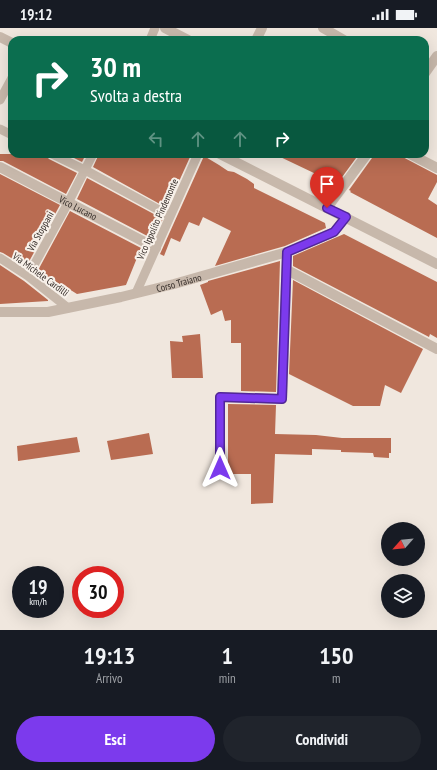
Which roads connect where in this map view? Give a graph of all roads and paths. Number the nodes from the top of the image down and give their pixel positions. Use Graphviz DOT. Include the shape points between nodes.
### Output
graph roads {
  1 [pos="165,28"];
  2 [pos="323,28"];
  3 [pos="180,36"];
  4 [pos="337,36"];
  5 [pos="437,56"];
  6 [pos="429,67"];
  7 [pos="8,85"];
  8 [pos="0,100"];
  9 [pos="60,158"];
  10 [pos="91,158"];
  11 [pos="196,158"];
  12 [pos="228,158"];
  13 [pos="364,158"];
  14 [pos="418,158"];
  15 [pos="0,168"];
  16 [pos="437,168"];
  17 [pos="85,170"];
  18 [pos="68,203"];
  19 [pos="327,208"];
  20 [pos="170,216"];
  21 [pos="346,217"];
  22 [pos="156,248"];
  23 [pos="287,252"];
  24 [pos="0,258"];
  25 [pos="437,264"];
  26 [pos="287,270"];
  27 [pos="28,276"];
  28 [pos="136,293"];
  29 [pos="68,308"];
  30 [pos="0,312"];
  31 [pos="437,349"];
  32 [pos="220,468"];
  1 -- 3 [label="street"];
  2 -- 4 [label="street"];
  5 -- 6 [label="street"];
  7 -- 8 [label="lane"];
  9 -- 17 [label="lane"];
  10 -- 17 [label="lane, Via Stoppani"];
  11 -- 20 [label="lane, Vico Ippolito Pindemonte"];
  12 -- 19 [label="street"];
  13 -- 19 [label="street"];
  14 -- 16 [label="street"];
  15 -- 18 [label="street, Vico Lucano"];
  17 -- 18 [label="lane, Via Stoppani"];
  17 -- 20 [label="lane"];
  18 -- 22 [label="street, Vico Lucano"];
  18 -- 27 [label="lane, Via Stoppani"];
  19 -- 21 [label="street"];
  20 -- 22 [label="lane, Vico Ippolito Pindemonte"];
  21 -- 23 [label="street, Corso Traiano" via="334,232"];
  21 -- 25 [label="street"];
  22 -- 28 [label="lane, Vico Ippolito Pindemonte"];
  23 -- 26 [label="street"];
  23 -- 28 [label="street, Corso Traiano"];
  24 -- 27 [label="lane, Via Michele Cardilli"];
  26 -- 31 [label="street"];
  26 -- 32 [label="street" via="282,399 220,397"];
  27 -- 29 [label="lane, Via Michele Cardilli"];
  28 -- 29 [label="street, Corso Traiano"];
  29 -- 30 [label="street, Corso Traiano" via="48,312"];
}
